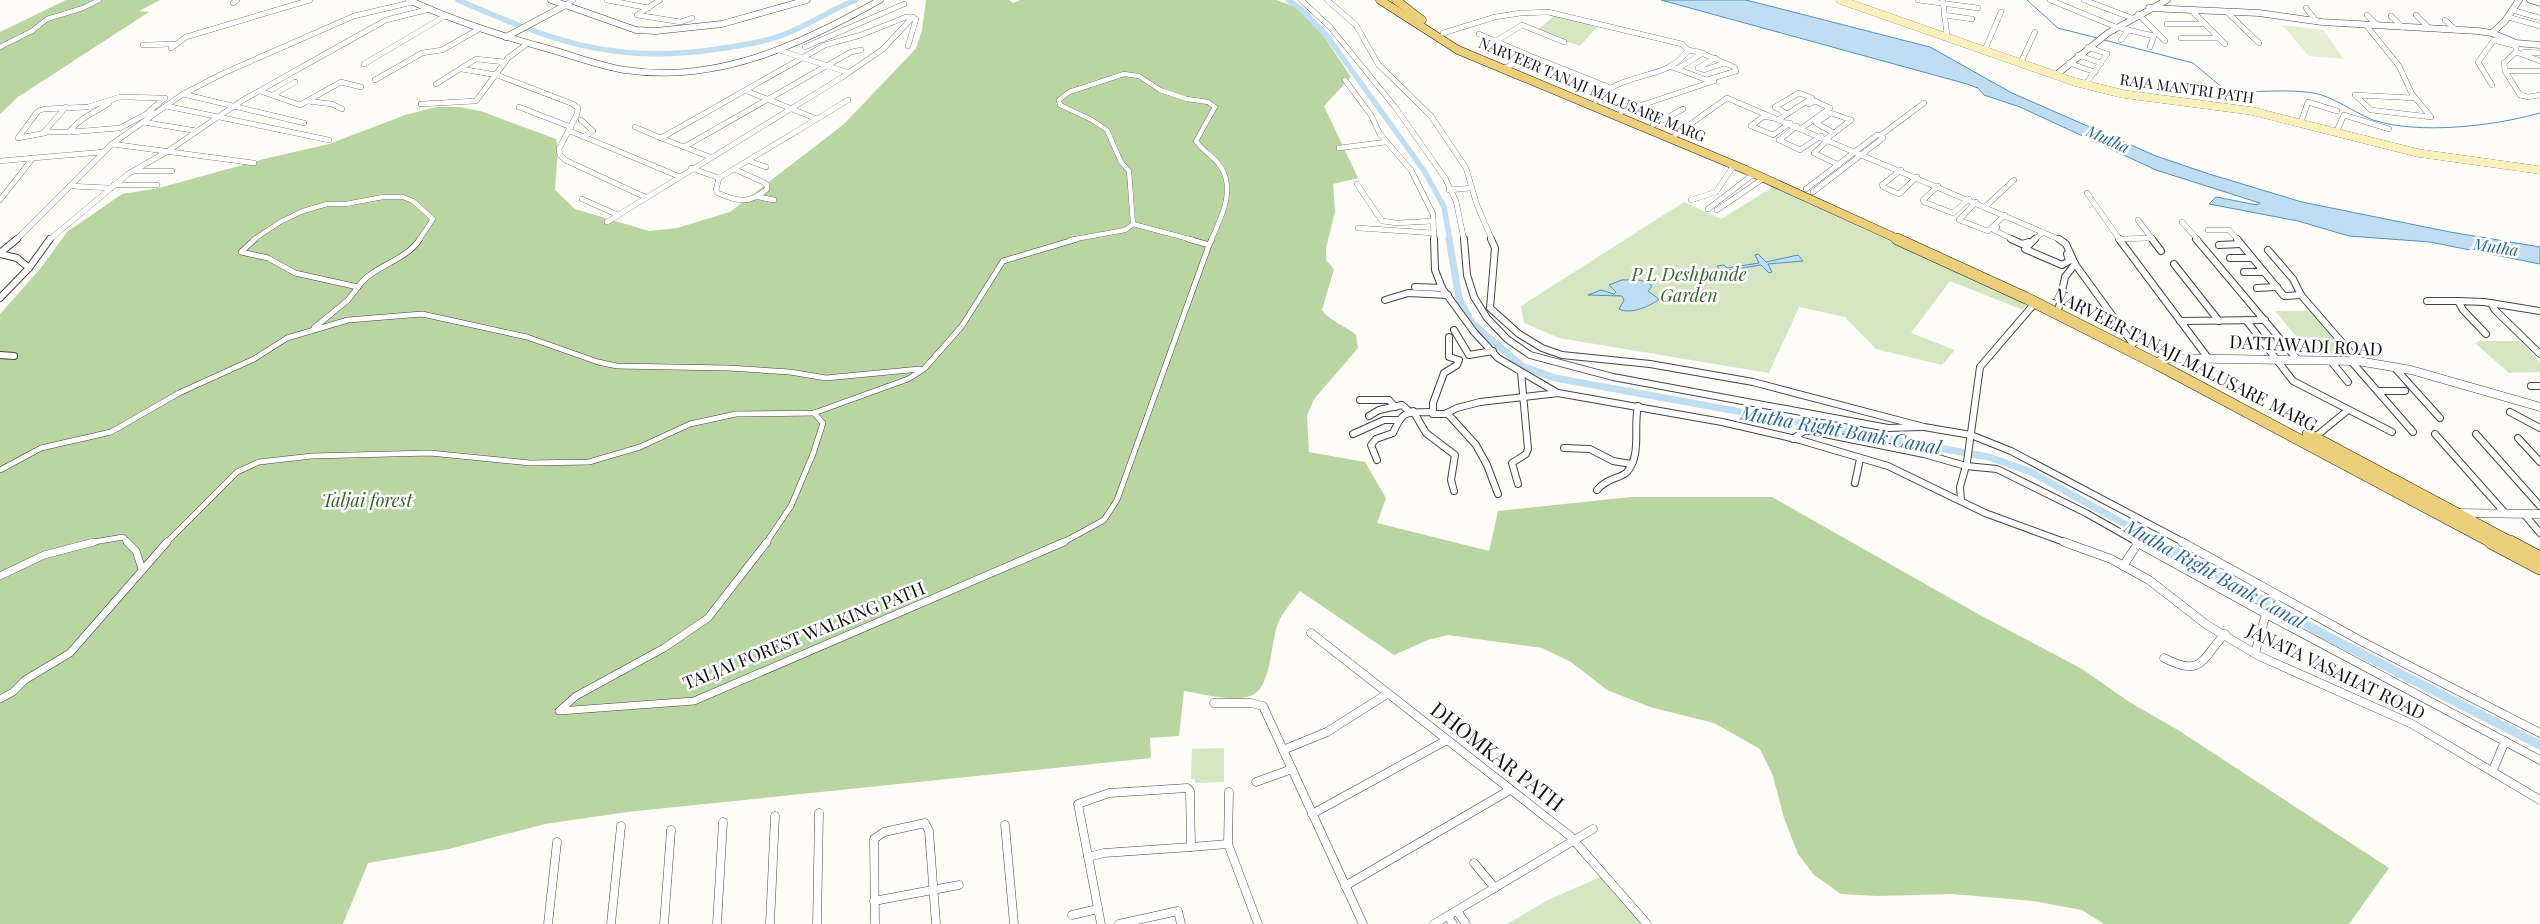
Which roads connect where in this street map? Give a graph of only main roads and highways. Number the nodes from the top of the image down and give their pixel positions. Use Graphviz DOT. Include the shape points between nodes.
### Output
graph roads {
  1 [pos="1380,0"];
  2 [pos="1390,0"];
  3 [pos="1396,0"];
  4 [pos="1840,0"];
  5 [pos="1850,0"];
  6 [pos="1423,21"];
  7 [pos="1947,34"];
  8 [pos="1507,67"];
  9 [pos="2058,73"];
  10 [pos="2117,92"];
  11 [pos="2540,164"];
  12 [pos="2540,170"];
  13 [pos="1806,193"];
  14 [pos="2160,361"];
  15 [pos="2540,558"];
  16 [pos="2540,568"];
  1 -- 8 [label="main road, NARVEER TANAJI MALUSARE MARG" via="1458,50"];
  2 -- 6 [label="main road, NARVEER TANAJI MALUSARE MARG"];
  3 -- 6 [label="main road, NARVEER TANAJI MALUSARE MARG"];
  4 -- 7 [label="main road, RAJA MANTRI PATH"];
  5 -- 7 [label="main road, RAJA MANTRI PATH"];
  6 -- 8 [label="main road, NARVEER TANAJI MALUSARE MARG"];
  7 -- 9 [label="main road, RAJA MANTRI PATH"];
  7 -- 9 [label="main road, RAJA MANTRI PATH"];
  8 -- 13 [label="main road, NARVEER TANAJI MALUSARE MARG"];
  8 -- 13 [label="main road, NARVEER TANAJI MALUSARE MARG" via="1653,125"];
  9 -- 10 [label="main road, RAJA MANTRI PATH"];
  9 -- 10 [label="main road, RAJA MANTRI PATH" via="2090,87"];
  10 -- 11 [label="main road, RAJA MANTRI PATH" via="2245,105 2416,148"];
  10 -- 12 [label="main road, RAJA MANTRI PATH" via="2252,111 2418,153"];
  13 -- 14 [label="main road, NARVEER TANAJI MALUSARE MARG"];
  13 -- 14 [label="main road, NARVEER TANAJI MALUSARE MARG" via="2059,307"];
  14 -- 15 [label="main road, NARVEER TANAJI MALUSARE MARG" via="2314,438"];
  14 -- 16 [label="main road, NARVEER TANAJI MALUSARE MARG"];
}
